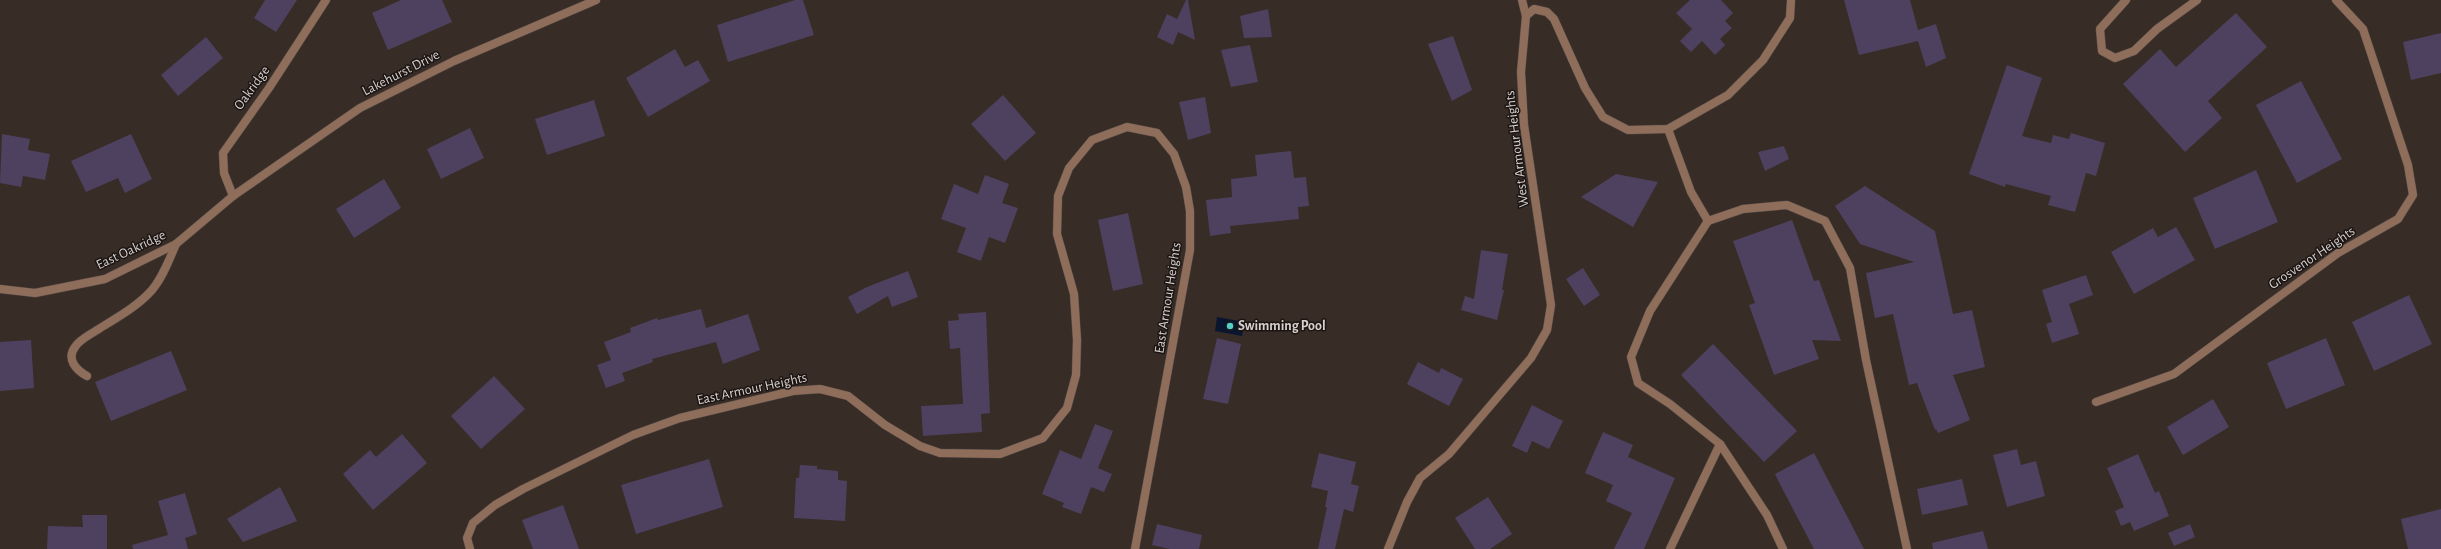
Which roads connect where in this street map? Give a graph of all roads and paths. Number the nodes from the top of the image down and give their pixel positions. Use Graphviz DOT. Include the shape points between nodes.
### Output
graph roads {
  1 [pos="326,0"];
  2 [pos="596,0"];
  3 [pos="1522,0"];
  4 [pos="1791,0"];
  5 [pos="2126,0"];
  6 [pos="2197,0"];
  7 [pos="2336,0"];
  8 [pos="1526,16"];
  9 [pos="1668,129"];
  10 [pos="233,196"];
  11 [pos="1708,221"];
  12 [pos="176,244"];
  13 [pos="0,290"];
  14 [pos="87,376"];
  15 [pos="2096,402"];
  16 [pos="1720,444"];
  17 [pos="470,549"];
  18 [pos="1135,549"];
  19 [pos="1388,549"];
  20 [pos="1670,549"];
  21 [pos="1783,549"];
  22 [pos="1907,549"];
  1 -- 10 [label="street, Oakridge" via="223,153 224,173"];
  2 -- 10 [label="street, Lakehurst Drive" via="454,61 360,108"];
  3 -- 8 [label="street, West Armour Heights"];
  4 -- 9 [label="street" via="1790,18 1763,60 1728,95"];
  5 -- 6 [label="street" via="2100,29 2102,50 2115,58 2134,52 2157,29"];
  7 -- 15 [label="street, Grosvenor Heights" via="2363,29 2408,165 2413,195 2406,207 2398,219 2338,253 2174,374"];
  8 -- 9 [label="street" via="1534,9 1547,12 1554,19 1585,88 1603,117 1628,130"];
  8 -- 19 [label="street, West Armour Heights" via="1521,72 1524,125 1551,305 1547,330 1531,358 1450,454 1420,478"];
  9 -- 11 [label="street" via="1691,192"];
  10 -- 12 [label="street, East Oakridge"];
  11 -- 16 [label="street" via="1650,311 1631,357 1638,382"];
  11 -- 22 [label="street" via="1743,209 1787,205 1825,221 1850,268 1866,360"];
  12 -- 13 [label="street, East Oakridge" via="105,279 35,293"];
  12 -- 14 [label="street" via="166,268 152,290 132,308 75,346 72,352 74,366"];
  16 -- 20 [label="street"];
  16 -- 21 [label="street" via="1767,515"];
  17 -- 18 [label="street, East Armour Heights" via="467,538 473,523 496,505 523,488 633,434 680,418 794,391 820,388 848,396 885,425 920,446 940,453 1000,454 1043,438 1067,408 1076,375 1074,294 1057,234 1058,196 1069,168 1092,140 1127,127 1157,133 1174,154 1186,187 1190,212 1190,250"];
}
